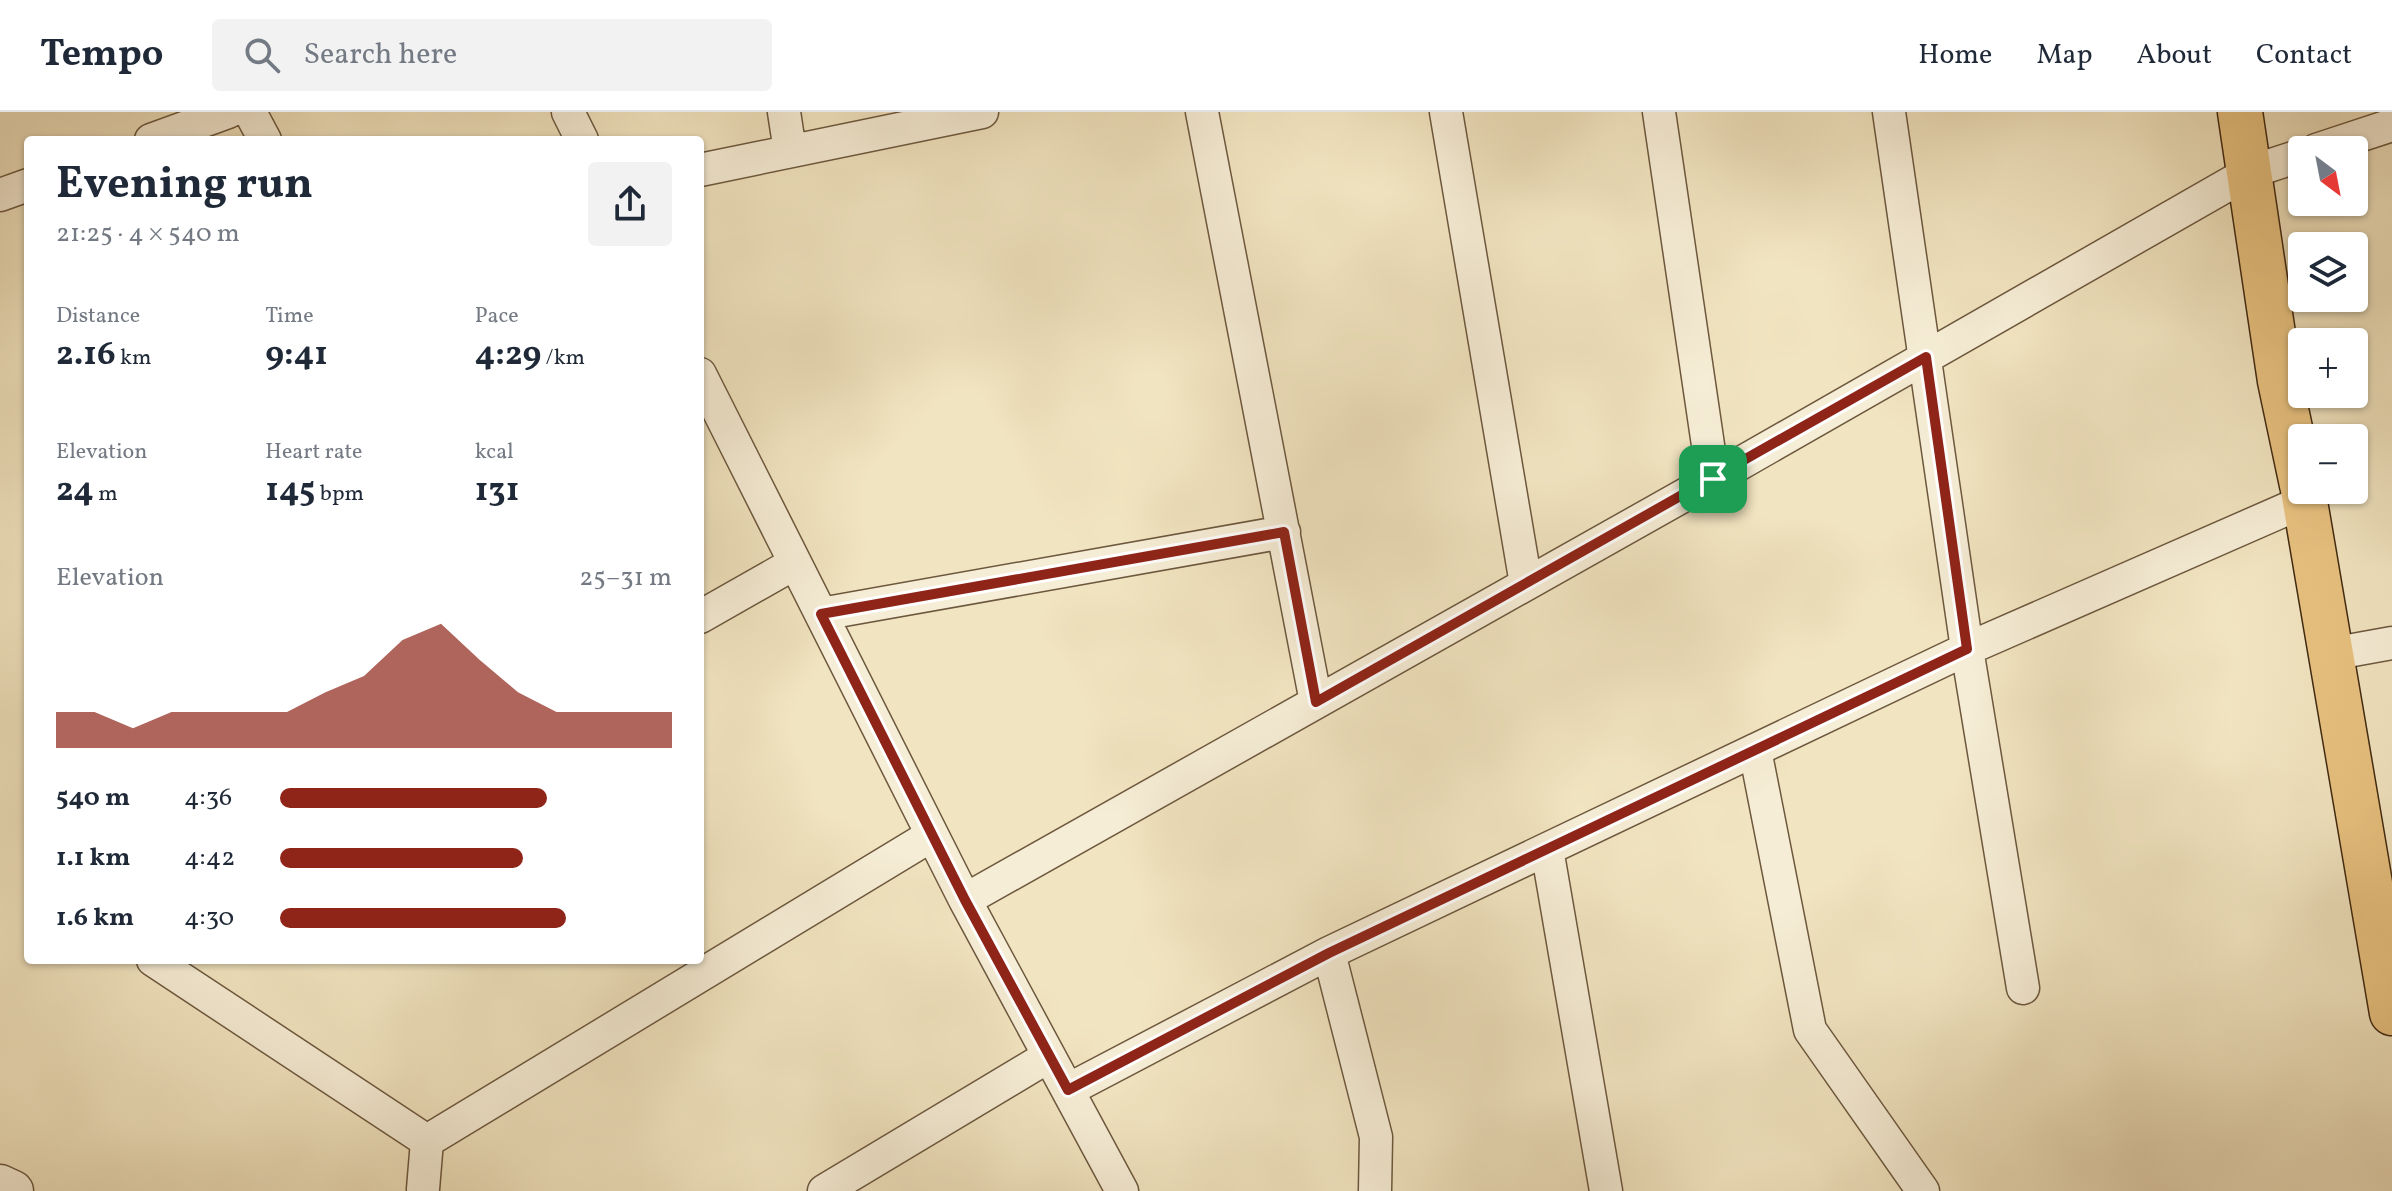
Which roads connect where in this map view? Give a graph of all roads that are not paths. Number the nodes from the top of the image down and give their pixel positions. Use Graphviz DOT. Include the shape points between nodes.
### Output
graph roads {
  1 [pos="228,112"];
  2 [pos="250,112"];
  3 [pos="568,112"];
  4 [pos="784,112"];
  5 [pos="982,112"];
  6 [pos="1202,112"];
  7 [pos="1446,112"];
  8 [pos="1659,112"];
  9 [pos="1889,112"];
  10 [pos="2240,112"];
  11 [pos="2392,125"];
  12 [pos="162,136"];
  13 [pos="263,136"];
  14 [pos="580,136"];
  15 [pos="2359,136"];
  16 [pos="790,151"];
  17 [pos="2288,160"];
  18 [pos="704,169"];
  19 [pos="2250,172"];
  20 [pos="24,186"];
  21 [pos="0,195"];
  22 [pos="1926,357"];
  23 [pos="704,382"];
  24 [pos="2289,424"];
  25 [pos="1713,479"];
  26 [pos="2288,499"];
  27 [pos="2305,504"];
  28 [pos="1284,532"];
  29 [pos="795,563"];
  30 [pos="1526,584"];
  31 [pos="821,614"];
  32 [pos="704,615"];
  33 [pos="2392,643"];
  34 [pos="1967,649"];
  35 [pos="2331,654"];
  36 [pos="1316,702"];
  37 [pos="1755,750"];
  38 [pos="932,835"];
  39 [pos="1547,849"];
  40 [pos="965,900"];
  41 [pos="1329,953"];
  42 [pos="159,964"];
  43 [pos="2023,988"];
  44 [pos="2392,1013"];
  45 [pos="1049,1056"];
  46 [pos="1068,1090"];
  47 [pos="427,1141"];
  48 [pos="864,1181"];
  49 [pos="0,1185"];
  50 [pos="423,1190"];
  51 [pos="13,1191"];
  52 [pos="824,1191"];
  53 [pos="1122,1191"];
  54 [pos="1375,1191"];
  55 [pos="1606,1191"];
  56 [pos="1923,1191"];
  1 -- 12 [label="street"];
  2 -- 13 [label="street"];
  3 -- 14 [label="street"];
  4 -- 16 [label="street"];
  5 -- 16 [label="street"];
  6 -- 28 [label="street"];
  7 -- 30 [label="street"];
  8 -- 25 [label="street"];
  9 -- 22 [label="street"];
  10 -- 19 [label="main road"];
  11 -- 15 [label="street"];
  16 -- 18 [label="street"];
  17 -- 19 [label="street"];
  19 -- 22 [label="street"];
  19 -- 24 [label="main road"];
  20 -- 21 [label="street"];
  22 -- 25 [label="street"];
  22 -- 34 [label="street"];
  23 -- 29 [label="street"];
  25 -- 30 [label="street"];
  26 -- 34 [label="street"];
  27 -- 35 [label="main road"];
  28 -- 31 [label="street"];
  28 -- 36 [label="street"];
  29 -- 31 [label="street"];
  29 -- 32 [label="street"];
  30 -- 36 [label="street"];
  31 -- 38 [label="street"];
  33 -- 35 [label="street"];
  34 -- 37 [label="street"];
  34 -- 43 [label="street"];
  35 -- 44 [label="main road"];
  36 -- 40 [label="street"];
  37 -- 39 [label="street"];
  37 -- 56 [label="street" via="1810,1030"];
  38 -- 40 [label="street"];
  38 -- 47 [label="street"];
  39 -- 41 [label="street"];
  39 -- 55 [label="street"];
  40 -- 45 [label="street"];
  41 -- 46 [label="street"];
  41 -- 54 [label="street" via="1376,1137"];
  42 -- 47 [label="street"];
  45 -- 46 [label="street"];
  45 -- 48 [label="street"];
  46 -- 53 [label="street"];
  47 -- 50 [label="street"];
  48 -- 52 [label="street"];
  49 -- 51 [label="street"];
}
